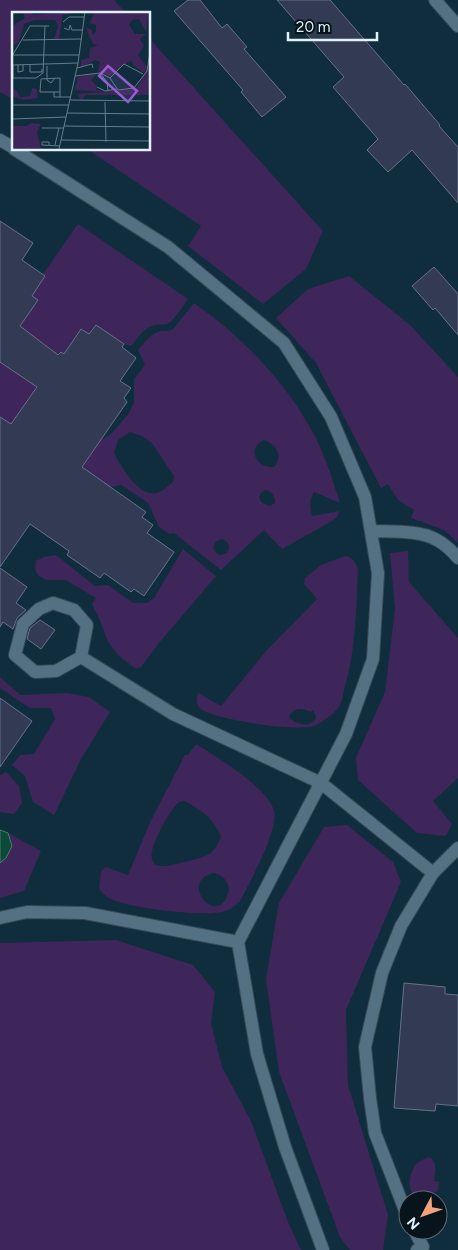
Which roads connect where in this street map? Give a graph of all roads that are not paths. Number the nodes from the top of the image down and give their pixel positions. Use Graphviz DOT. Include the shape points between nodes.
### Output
graph roads {
  1 [pos="435,0"];
  2 [pos="458,26"];
  3 [pos="0,140"];
  4 [pos="12,148"];
  5 [pos="16,150"];
  6 [pos="371,531"];
  7 [pos="458,558"];
  8 [pos="80,657"];
  9 [pos="321,784"];
  10 [pos="458,848"];
  11 [pos="433,873"];
  12 [pos="0,918"];
  13 [pos="238,942"];
  14 [pos="398,1193"];
  15 [pos="419,1240"];
  16 [pos="323,1250"];
  17 [pos="417,1250"];
  1 -- 2 [label="street"];
  3 -- 4 [label="street"];
  5 -- 6 [label="street" via="168,247 284,343 331,417 365,497"];
  6 -- 7 [label="street" via="428,536 449,548"];
  6 -- 9 [label="street" via="378,573 373,659 346,734"];
  8 -- 8 [label="street" via="56,672 35,672 15,656 23,624 39,609 53,603 74,610 87,625"];
  8 -- 9 [label="street" via="173,714"];
  9 -- 11 [label="street"];
  9 -- 13 [label="street"];
  10 -- 11 [label="street"];
  11 -- 14 [label="street" via="401,926 382,974 365,1047 375,1134"];
  12 -- 13 [label="street" via="27,912 85,913"];
  13 -- 16 [label="street" via="257,1054 285,1147"];
  15 -- 17 [label="street" via="422,1247"];
}
